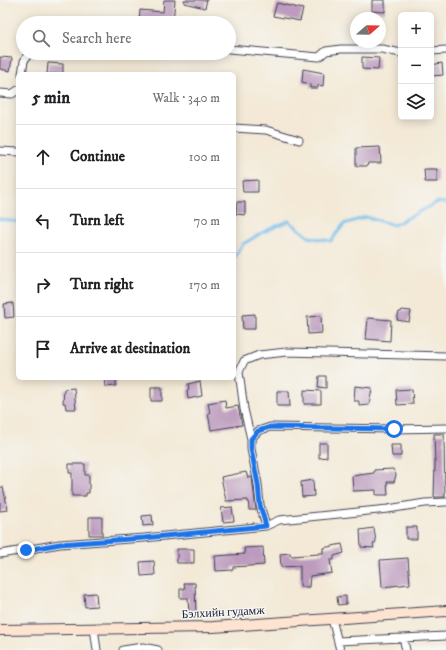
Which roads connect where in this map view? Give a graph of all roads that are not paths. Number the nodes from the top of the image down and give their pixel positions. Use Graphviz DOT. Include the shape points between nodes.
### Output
graph roads {
  1 [pos="236,50"];
  2 [pos="446,50"];
  3 [pos="434,51"];
  4 [pos="398,52"];
  5 [pos="25,60"];
  6 [pos="22,72"];
  7 [pos="16,91"];
  8 [pos="0,93"];
  9 [pos="236,128"];
  10 [pos="298,140"];
  11 [pos="0,151"];
  12 [pos="16,152"];
  13 [pos="446,356"];
  14 [pos="446,428"];
  15 [pos="251,439"];
  16 [pos="446,502"];
  17 [pos="266,526"];
  18 [pos="0,554"];
  19 [pos="446,611"];
  20 [pos="332,618"];
  21 [pos="94,628"];
  22 [pos="0,630"];
  23 [pos="446,636"];
  24 [pos="403,638"];
  25 [pos="338,641"];
  26 [pos="97,650"];
  27 [pos="123,650"];
  28 [pos="158,650"];
  29 [pos="340,650"];
  30 [pos="406,650"];
  1 -- 4 [label="street" via="319,57 326,52 341,49"];
  2 -- 3 [label="street"];
  5 -- 6 [label="street"];
  7 -- 8 [label="street" via="12,94"];
  9 -- 10 [label="street" via="266,130"];
  11 -- 12 [label="street"];
  13 -- 15 [label="street" via="287,352 259,355 244,361 239,372"];
  14 -- 15 [label="street" via="270,427 258,431"];
  15 -- 17 [label="street" via="260,505"];
  16 -- 17 [label="street" via="279,520"];
  17 -- 18 [label="street" via="60,544"];
  19 -- 20 [label="main road, Бэлхийн гудамж"];
  20 -- 21 [label="main road, Бэлхийн гудамж" via="213,627"];
  20 -- 25 [label="street"];
  21 -- 22 [label="main road, Бэлхийн гудамж"];
  21 -- 26 [label="street"];
  23 -- 24 [label="street"];
  24 -- 25 [label="street"];
  24 -- 30 [label="street"];
  25 -- 29 [label="street"];
  27 -- 28 [label="street" via="143,647"];
}
